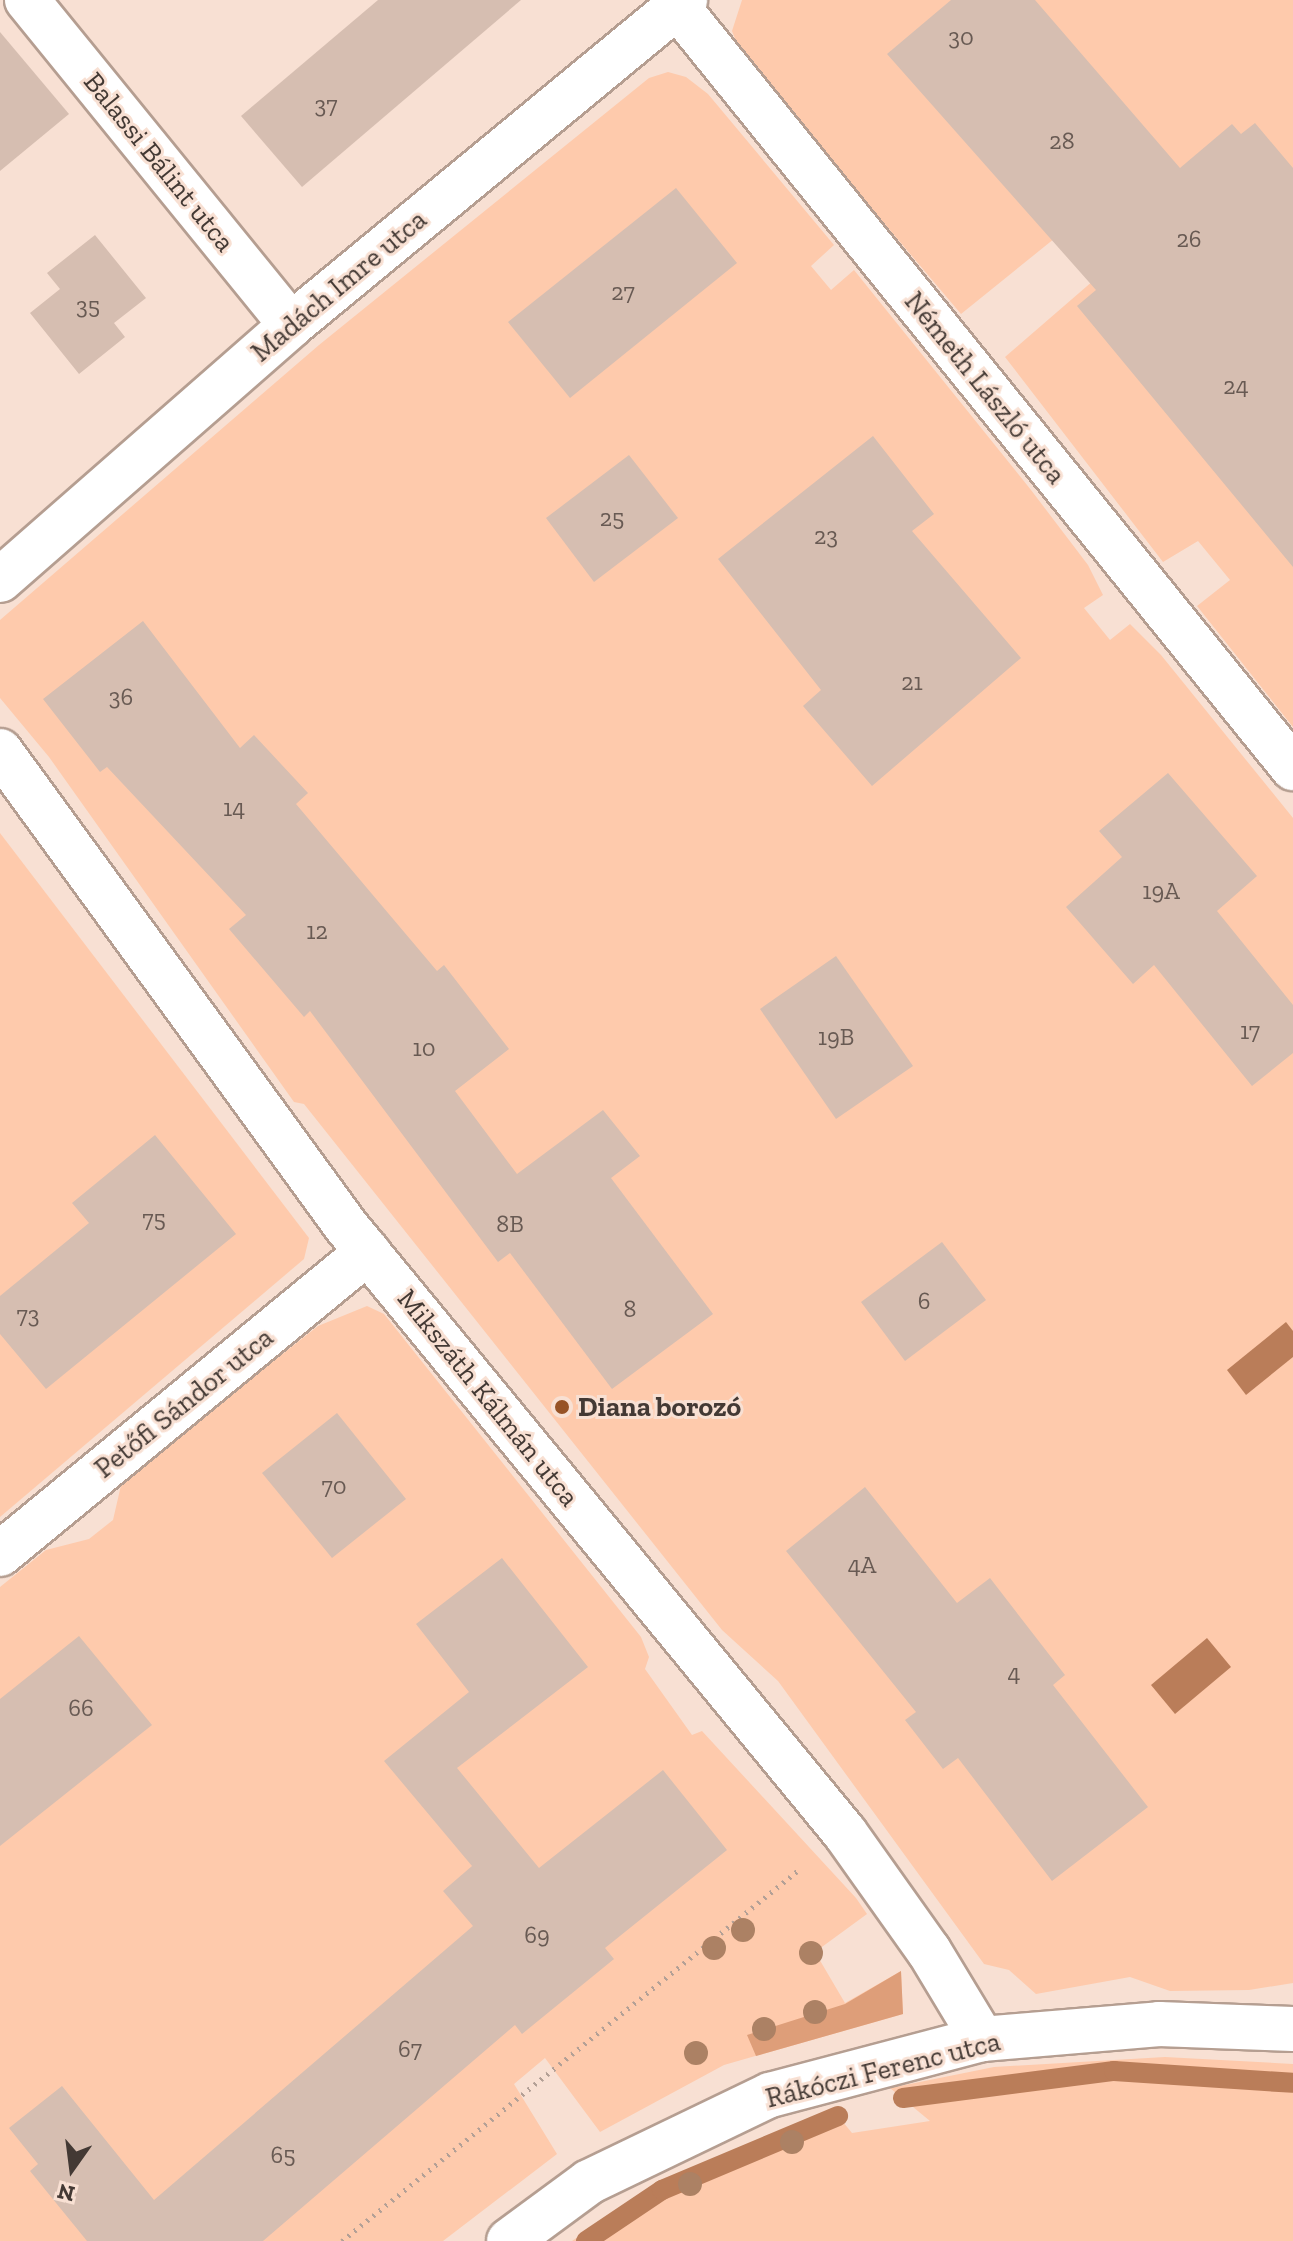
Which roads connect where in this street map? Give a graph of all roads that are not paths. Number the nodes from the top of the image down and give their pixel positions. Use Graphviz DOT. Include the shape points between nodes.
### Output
graph roads {
  1 [pos="27,0"];
  2 [pos="678,2"];
  3 [pos="291,325"];
  4 [pos="0,580"];
  5 [pos="0,751"];
  6 [pos="1293,768"];
  7 [pos="368,1252"];
  8 [pos="0,1554"];
  9 [pos="1293,2029"];
  10 [pos="982,2039"];
  11 [pos="509,2241"];
  1 -- 3 [label="street, Balassi Bálint utca"];
  2 -- 3 [label="street, Madách Imre utca"];
  2 -- 6 [label="street, Németh László utca"];
  3 -- 4 [label="street, Madách Imre utca"];
  5 -- 7 [label="street, Mikszáth Kálmán utca"];
  7 -- 8 [label="street, Petőfi Sándor utca"];
  7 -- 10 [label="street, Mikszáth Kálmán utca" via="845,1833 929,1951"];
  9 -- 10 [label="street, Rákóczi Ferenc utca" via="1159,2024"];
  10 -- 11 [label="street, Rákóczi Ferenc utca" via="770,2095 589,2182"];
}
